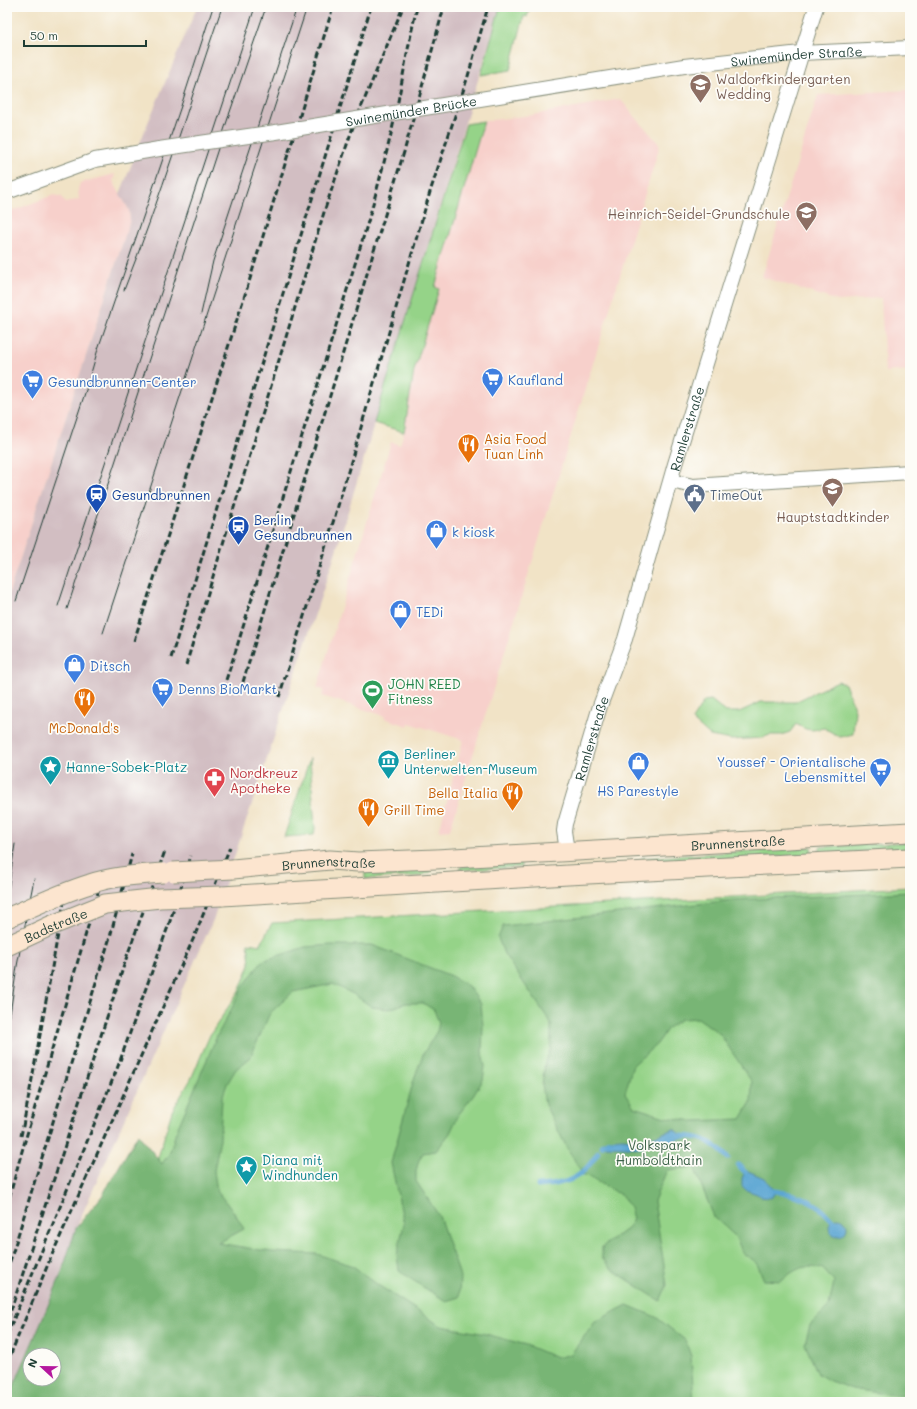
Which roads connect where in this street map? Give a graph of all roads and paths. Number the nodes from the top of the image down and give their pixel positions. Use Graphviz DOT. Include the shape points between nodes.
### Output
graph roads {
  1 [pos="816,7"];
  2 [pos="910,48"];
  3 [pos="801,53"];
  4 [pos="684,66"];
  5 [pos="7,192"];
  6 [pos="910,472"];
  7 [pos="670,481"];
  8 [pos="910,832"];
  9 [pos="628,848"];
  10 [pos="567,852"];
  11 [pos="910,858"];
  12 [pos="630,872"];
  13 [pos="568,875"];
  14 [pos="91,883"];
  15 [pos="105,904"];
  16 [pos="7,918"];
  17 [pos="7,946"];
  1 -- 3 [label="street, Ramlerstraße"];
  2 -- 3 [label="street, Swinemünder Straße"];
  3 -- 4 [label="street, Swinemünder Straße"];
  3 -- 7 [label="street, Ramlerstraße"];
  4 -- 5 [label="street, Swinemünder Brücke, bridge" via="137,152 95,160"];
  6 -- 7 [label="street" via="693,486"];
  7 -- 10 [label="street, Ramlerstraße" via="625,639 600,706 565,824"];
  8 -- 9 [label="main road, Brunnenstraße"];
  9 -- 10 [label="main road, Brunnenstraße"];
  9 -- 12 [label="main road"];
  10 -- 13 [label="main road"];
  10 -- 14 [label="main road, Brunnenstraße, bridge" via="358,862 330,860 133,876"];
  11 -- 12 [label="main road, Brunnenstraße"];
  12 -- 13 [label="main road, Brunnenstraße"];
  13 -- 15 [label="main road, Brunnenstraße, bridge" via="160,898"];
  14 -- 16 [label="main road, Badstraße, bridge"];
  15 -- 17 [label="main road, Badstraße, bridge"];
}
